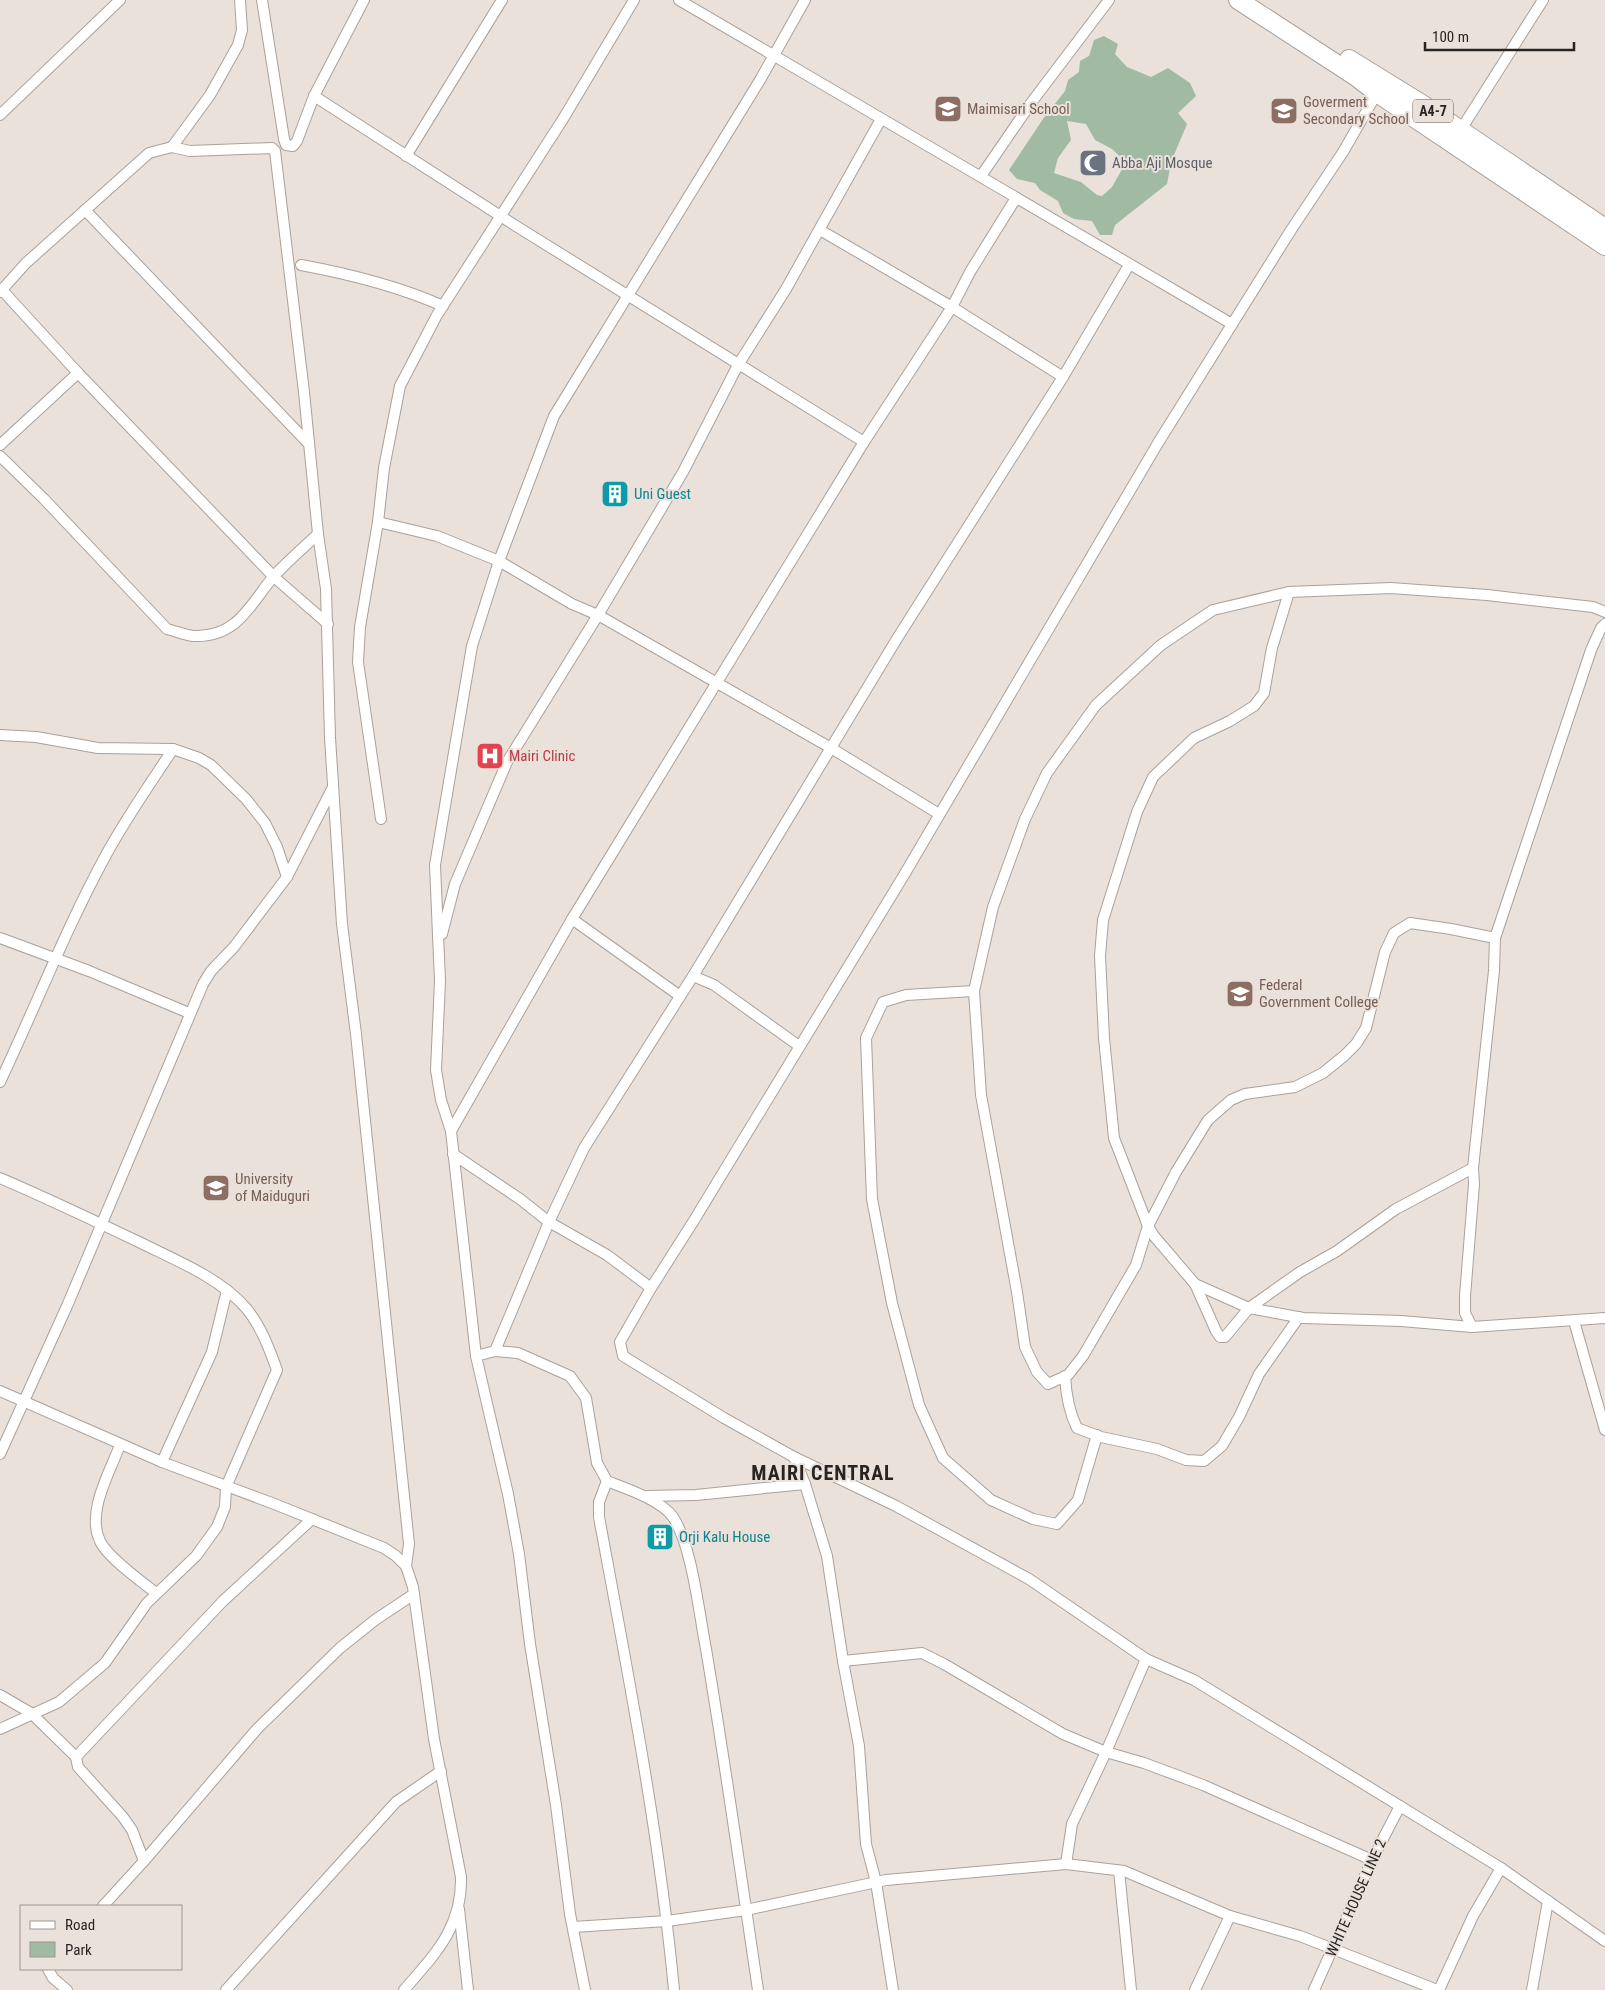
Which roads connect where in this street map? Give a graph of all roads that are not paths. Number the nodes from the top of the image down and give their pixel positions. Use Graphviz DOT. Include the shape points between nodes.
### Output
graph roads {
  1 [pos="120,0"];
  2 [pos="240,0"];
  3 [pos="262,0"];
  4 [pos="364,0"];
  5 [pos="502,0"];
  6 [pos="634,0"];
  7 [pos="679,0"];
  8 [pos="805,0"];
  9 [pos="1109,0"];
  10 [pos="1238,0"];
  11 [pos="1258,0"];
  12 [pos="1543,0"];
  13 [pos="774,55"];
  14 [pos="1377,93"];
  15 [pos="314,96"];
  16 [pos="0,114"];
  17 [pos="882,119"];
  18 [pos="1460,131"];
  19 [pos="172,147"];
  20 [pos="406,156"];
  21 [pos="981,176"];
  22 [pos="1016,198"];
  23 [pos="85,210"];
  24 [pos="500,216"];
  25 [pos="1605,228"];
  26 [pos="820,230"];
  27 [pos="1605,246"];
  28 [pos="1130,264"];
  29 [pos="301,265"];
  30 [pos="1,291"];
  31 [pos="627,294"];
  32 [pos="443,306"];
  33 [pos="952,307"];
  34 [pos="1232,324"];
  35 [pos="738,365"];
  36 [pos="78,373"];
  37 [pos="1063,377"];
  38 [pos="864,442"];
  39 [pos="308,444"];
  40 [pos="0,445"];
  41 [pos="0,456"];
  42 [pos="378,522"];
  43 [pos="318,534"];
  44 [pos="499,561"];
  45 [pos="274,577"];
  46 [pos="1289,592"];
  47 [pos="1605,612"];
  48 [pos="598,615"];
  49 [pos="328,624"];
  50 [pos="1605,624"];
  51 [pos="716,684"];
  52 [pos="0,734"];
  53 [pos="173,748"];
  54 [pos="831,748"];
  55 [pos="333,786"];
  56 [pos="939,814"];
  57 [pos="381,819"];
  58 [pos="287,877"];
  59 [pos="572,919"];
  60 [pos="0,938"];
  61 [pos="1495,938"];
  62 [pos="439,944"];
  63 [pos="56,958"];
  64 [pos="693,976"];
  65 [pos="974,991"];
  66 [pos="680,996"];
  67 [pos="190,1013"];
  68 [pos="799,1046"];
  69 [pos="0,1082"];
  70 [pos="451,1131"];
  71 [pos="453,1154"];
  72 [pos="1473,1168"];
  73 [pos="0,1178"];
  74 [pos="549,1222"];
  75 [pos="102,1224"];
  76 [pos="1148,1226"];
  77 [pos="1196,1284"];
  78 [pos="651,1288"];
  79 [pos="227,1290"];
  80 [pos="1249,1308"];
  81 [pos="1299,1317"];
  82 [pos="1605,1318"];
  83 [pos="1574,1320"];
  84 [pos="1472,1328"];
  85 [pos="495,1351"];
  86 [pos="476,1356"];
  87 [pos="1065,1376"];
  88 [pos="0,1391"];
  89 [pos="24,1402"];
  90 [pos="1605,1430"];
  91 [pos="1097,1435"];
  92 [pos="120,1445"];
  93 [pos="0,1454"];
  94 [pos="794,1456"];
  95 [pos="162,1462"];
  96 [pos="607,1481"];
  97 [pos="805,1484"];
  98 [pos="226,1487"];
  99 [pos="646,1496"];
  100 [pos="312,1519"];
  101 [pos="406,1566"];
  102 [pos="156,1594"];
  103 [pos="414,1594"];
  104 [pos="1146,1659"];
  105 [pos="843,1661"];
  106 [pos="0,1695"];
  107 [pos="31,1713"];
  108 [pos="0,1729"];
  109 [pos="1106,1752"];
  110 [pos="76,1757"];
  111 [pos="441,1771"];
  112 [pos="1400,1806"];
  113 [pos="1372,1860"];
  114 [pos="144,1861"];
  115 [pos="1066,1864"];
  116 [pos="1501,1868"];
  117 [pos="1119,1871"];
  118 [pos="876,1882"];
  119 [pos="1548,1900"];
  120 [pos="104,1905"];
  121 [pos="459,1906"];
  122 [pos="746,1910"];
  123 [pos="1230,1916"];
  124 [pos="667,1922"];
  125 [pos="573,1927"];
  126 [pos="1605,1941"];
  127 [pos="1333,1950"];
  128 [pos="49,1970"];
  129 [pos="67,1990"];
  130 [pos="226,1990"];
  131 [pos="404,1990"];
  132 [pos="468,1990"];
  133 [pos="585,1990"];
  134 [pos="674,1990"];
  135 [pos="758,1990"];
  136 [pos="893,1990"];
  137 [pos="1131,1990"];
  138 [pos="1196,1990"];
  139 [pos="1314,1990"];
  140 [pos="1438,1990"];
  141 [pos="1532,1990"];
  1 -- 16 [label="street"];
  2 -- 19 [label="street" via="242,30 238,45 210,95"];
  3 -- 15 [label="street" via="286,145 293,146 297,141"];
  4 -- 15 [label="street"];
  5 -- 20 [label="street"];
  6 -- 24 [label="street"];
  7 -- 13 [label="street"];
  8 -- 13 [label="street"];
  9 -- 21 [label="street"];
  10 -- 14 [label="highway, A4-7"];
  11 -- 18 [label="highway, A4-7"];
  12 -- 18 [label="street"];
  13 -- 17 [label="street"];
  13 -- 31 [label="street"];
  14 -- 27 [label="highway, A4-7"];
  14 -- 34 [label="street" via="1343,152"];
  15 -- 20 [label="street"];
  17 -- 21 [label="street"];
  17 -- 26 [label="street"];
  18 -- 25 [label="highway, A4-7"];
  19 -- 23 [label="street" via="149,153"];
  19 -- 39 [label="street" via="190,150 272,148 275,151"];
  20 -- 24 [label="street"];
  21 -- 22 [label="street"];
  22 -- 28 [label="street"];
  22 -- 33 [label="street"];
  23 -- 30 [label="street" via="26,263"];
  23 -- 39 [label="street"];
  24 -- 31 [label="street"];
  24 -- 32 [label="street"];
  26 -- 33 [label="street"];
  26 -- 35 [label="street"];
  28 -- 34 [label="street"];
  28 -- 37 [label="street"];
  29 -- 32 [label="street" via="342,272 414,293"];
  30 -- 36 [label="street"];
  31 -- 35 [label="street"];
  31 -- 44 [label="street" via="554,416"];
  32 -- 42 [label="street" via="400,386 384,468"];
  33 -- 37 [label="street"];
  33 -- 38 [label="street"];
  34 -- 56 [label="street"];
  35 -- 38 [label="street"];
  35 -- 48 [label="street" via="684,472"];
  36 -- 40 [label="street"];
  36 -- 45 [label="street"];
  37 -- 54 [label="street"];
  38 -- 51 [label="street"];
  39 -- 43 [label="street"];
  41 -- 45 [label="street" via="167,629 193,636 226,630 244,616"];
  42 -- 44 [label="street" via="437,536"];
  42 -- 57 [label="street" via="360,627 358,662"];
  43 -- 45 [label="street"];
  43 -- 49 [label="street"];
  44 -- 48 [label="street" via="572,604"];
  44 -- 62 [label="street" via="472,646 436,865"];
  45 -- 49 [label="street"];
  46 -- 47 [label="street" via="1392,588 1487,595 1593,607"];
  46 -- 65 [label="street" via="1213,610 1161,645 1096,706 1047,773 1025,819 993,907"];
  46 -- 76 [label="street" via="1272,648 1264,693 1254,706 1194,738 1153,777 1137,812 1103,920 1100,956 1104,1038 1114,1138"];
  48 -- 51 [label="street"];
  48 -- 62 [label="street" via="507,762 455,884"];
  49 -- 55 [label="street" via="328,707"];
  50 -- 61 [label="street" via="1591,650"];
  51 -- 54 [label="street"];
  51 -- 59 [label="street"];
  52 -- 53 [label="street" via="98,748"];
  53 -- 58 [label="street" via="211,765 246,798 265,823"];
  53 -- 63 [label="street" via="106,855"];
  54 -- 56 [label="street"];
  54 -- 64 [label="street"];
  55 -- 58 [label="street"];
  55 -- 101 [label="street" via="342,924 409,1544"];
  56 -- 68 [label="street"];
  58 -- 67 [label="street" via="234,947 211,971"];
  59 -- 66 [label="street"];
  59 -- 70 [label="street"];
  60 -- 63 [label="street"];
  61 -- 72 [label="street"];
  61 -- 76 [label="street" via="1410,923 1394,933 1385,952 1366,1028 1356,1044 1323,1073 1295,1087 1246,1094 1231,1100 1208,1120"];
  62 -- 70 [label="street" via="436,1070"];
  63 -- 67 [label="street"];
  63 -- 69 [label="street"];
  64 -- 66 [label="street"];
  64 -- 68 [label="street" via="714,985"];
  65 -- 87 [label="street" via="981,1095 1025,1347 1037,1372 1048,1384"];
  65 -- 91 [label="street" via="906,995 883,1002 866,1038 872,1199 892,1303 919,1404 943,1458 991,1500 1033,1519 1057,1524 1078,1500"];
  66 -- 74 [label="street" via="584,1148"];
  67 -- 75 [label="street"];
  68 -- 78 [label="street"];
  70 -- 71 [label="street"];
  71 -- 74 [label="street"];
  71 -- 86 [label="street"];
  72 -- 80 [label="street" via="1396,1209 1337,1252 1300,1272"];
  72 -- 84 [label="street" via="1465,1296 1465,1313"];
  73 -- 75 [label="street"];
  74 -- 78 [label="street" via="607,1255"];
  74 -- 85 [label="street"];
  75 -- 79 [label="street" via="189,1267"];
  75 -- 89 [label="street"];
  76 -- 77 [label="street"];
  76 -- 87 [label="street" via="1136,1265 1120,1295 1084,1356"];
  77 -- 80 [label="street"];
  77 -- 80 [label="street" via="1220,1337 1225,1337"];
  78 -- 94 [label="street" via="620,1342 623,1356 724,1418"];
  79 -- 95 [label="street" via="212,1352"];
  79 -- 98 [label="street" via="246,1309 267,1342 277,1370"];
  80 -- 81 [label="street"];
  81 -- 84 [label="street"];
  81 -- 91 [label="street" via="1259,1374 1222,1446 1204,1461 1186,1460 1157,1449"];
  82 -- 83 [label="street"];
  83 -- 84 [label="street"];
  83 -- 90 [label="street"];
  85 -- 86 [label="street"];
  85 -- 96 [label="street" via="518,1353 570,1376 586,1398 598,1463"];
  86 -- 125 [label="street" via="519,1554"];
  87 -- 91 [label="street" via="1072,1418 1077,1428"];
  88 -- 89 [label="street"];
  89 -- 92 [label="street"];
  89 -- 93 [label="street"];
  92 -- 95 [label="street"];
  92 -- 102 [label="street" via="97,1506 95,1521 98,1535 100,1542 120,1564"];
  94 -- 97 [label="street"];
  94 -- 104 [label="street" via="896,1506 1029,1579"];
  95 -- 98 [label="street"];
  96 -- 99 [label="street"];
  96 -- 124 [label="street" via="599,1502 600,1517"];
  97 -- 99 [label="street" via="696,1495"];
  97 -- 105 [label="street" via="827,1556"];
  98 -- 100 [label="street"];
  98 -- 102 [label="street" via="225,1507 218,1527 196,1556"];
  99 -- 122 [label="street" via="672,1516 685,1546 716,1711"];
  100 -- 101 [label="street" via="384,1548"];
  100 -- 110 [label="street" via="223,1601"];
  101 -- 103 [label="street"];
  102 -- 107 [label="street" via="106,1663 59,1702"];
  103 -- 111 [label="street"];
  103 -- 114 [label="street" via="340,1648 257,1729"];
  104 -- 109 [label="street"];
  104 -- 112 [label="street" via="1194,1680"];
  105 -- 109 [label="street" via="922,1653 1064,1734"];
  105 -- 118 [label="street" via="859,1746 866,1844"];
  106 -- 107 [label="street"];
  107 -- 108 [label="street"];
  107 -- 110 [label="street"];
  109 -- 113 [label="street" via="1203,1785"];
  109 -- 115 [label="street" via="1072,1824"];
  110 -- 114 [label="street" via="78,1767 132,1830"];
  111 -- 121 [label="street" via="461,1877"];
  111 -- 130 [label="street" via="396,1802"];
  112 -- 113 [label="street, WHITE HOUSE LINE 2"];
  112 -- 116 [label="street"];
  113 -- 127 [label="street, WHITE HOUSE LINE 2"];
  114 -- 120 [label="street"];
  115 -- 117 [label="street"];
  115 -- 118 [label="street"];
  116 -- 119 [label="street"];
  116 -- 140 [label="street" via="1473,1916"];
  117 -- 123 [label="street"];
  117 -- 137 [label="street"];
  118 -- 122 [label="street"];
  118 -- 136 [label="street"];
  119 -- 126 [label="street"];
  119 -- 141 [label="street"];
  121 -- 131 [label="street" via="444,1942"];
  121 -- 132 [label="street"];
  122 -- 124 [label="street"];
  122 -- 135 [label="street"];
  123 -- 127 [label="street" via="1300,1936"];
  123 -- 138 [label="street"];
  124 -- 125 [label="street"];
  124 -- 134 [label="street"];
  125 -- 133 [label="street"];
  127 -- 139 [label="street, WHITE HOUSE LINE 2"];
  127 -- 140 [label="street"];
  128 -- 129 [label="street"];
}
